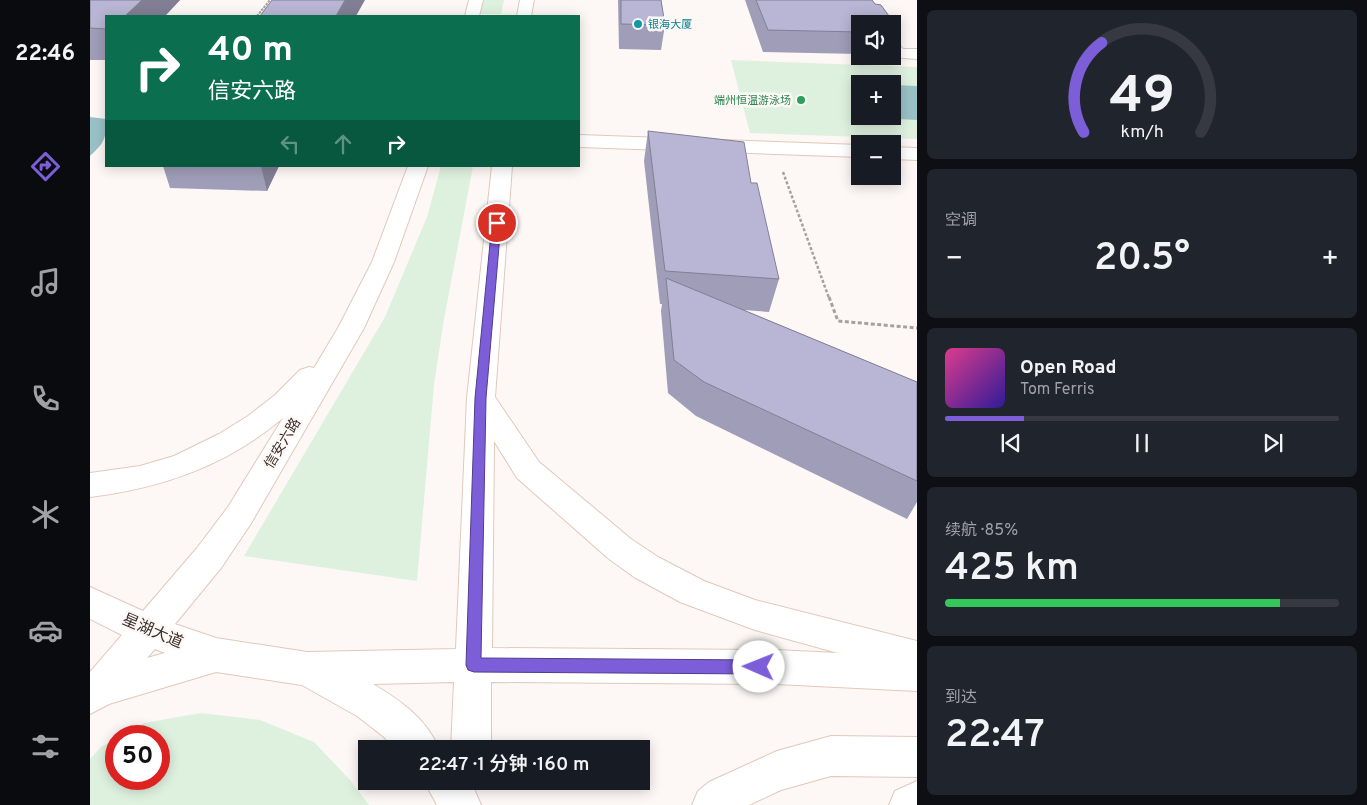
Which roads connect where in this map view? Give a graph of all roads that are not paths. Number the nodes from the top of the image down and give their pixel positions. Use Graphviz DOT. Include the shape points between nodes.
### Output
graph roads {
  1 [pos="476,0"];
  2 [pos="527,0"];
  3 [pos="472,15"];
  4 [pos="524,15"];
  5 [pos="901,54"];
  6 [pos="917,54"];
  7 [pos="580,140"];
  8 [pos="851,151"];
  9 [pos="901,153"];
  10 [pos="917,154"];
  11 [pos="418,167"];
  12 [pos="502,167"];
  13 [pos="351,328"];
  14 [pos="481,398"];
  15 [pos="90,485"];
  16 [pos="90,602"];
  17 [pos="149,631"];
  18 [pos="216,655"];
  19 [pos="917,658"];
  20 [pos="474,665"];
  21 [pos="307,669"];
  22 [pos="917,674"];
  23 [pos="94,693"];
  24 [pos="414,740"];
  25 [pos="471,740"];
  26 [pos="917,757"];
  27 [pos="450,790"];
  28 [pos="470,790"];
  29 [pos="917,801"];
  30 [pos="461,805"];
  31 [pos="469,805"];
  32 [pos="712,805"];
  33 [pos="909,805"];
  1 -- 3 [label="main road"];
  2 -- 4 [label="main road"];
  5 -- 6 [label="main road"];
  7 -- 8 [label="main road"];
  9 -- 10 [label="main road"];
  11 -- 13 [label="main road, 信安六路" via="383,262"];
  12 -- 14 [label="main road"];
  13 -- 15 [label="main road" via="288,399 249,430 171,470 126,481"];
  13 -- 17 [label="main road, 信安六路" via="239,516"];
  14 -- 19 [label="main road" via="528,470 620,549 646,567 692,592 755,615"];
  14 -- 20 [label="main road"];
  16 -- 17 [label="main road, 星湖大道"];
  17 -- 18 [label="main road, 星湖大道"];
  17 -- 23 [label="main road, 信安六路"];
  18 -- 21 [label="main road"];
  18 -- 23 [label="main road"];
  20 -- 21 [label="main road"];
  20 -- 22 [label="main road" via="776,667"];
  20 -- 25 [label="main road"];
  21 -- 24 [label="main road" via="364,698"];
  26 -- 32 [label="main road" via="831,756 776,771 723,796"];
  27 -- 30 [label="main road"];
  28 -- 31 [label="main road"];
  29 -- 33 [label="main road"];
}
